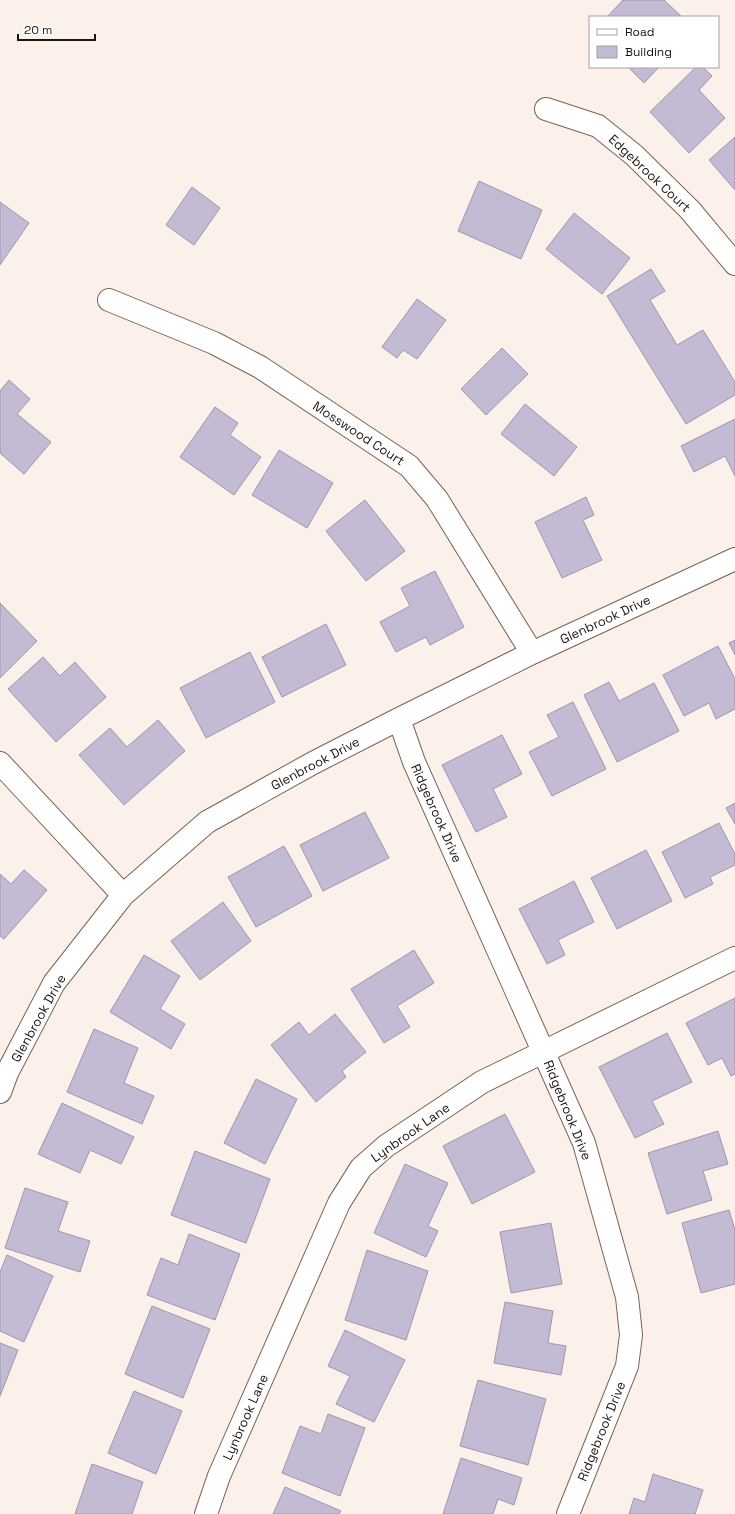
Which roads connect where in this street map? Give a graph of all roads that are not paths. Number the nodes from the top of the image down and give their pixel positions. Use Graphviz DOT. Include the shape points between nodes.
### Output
graph roads {
  1 [pos="546,109"];
  2 [pos="735,264"];
  3 [pos="109,300"];
  4 [pos="735,559"];
  5 [pos="532,653"];
  6 [pos="399,719"];
  7 [pos="0,763"];
  8 [pos="123,895"];
  9 [pos="735,958"];
  10 [pos="544,1051"];
  11 [pos="0,1092"];
  12 [pos="206,1514"];
  13 [pos="568,1514"];
  1 -- 2 [label="street, Edgebrook Court" via="598,126 634,155 690,210"];
  3 -- 5 [label="street, Mosswood Court" via="214,343 260,367 410,466 437,499"];
  4 -- 5 [label="street, Glenbrook Drive"];
  5 -- 6 [label="street, Glenbrook Drive"];
  6 -- 8 [label="street, Glenbrook Drive" via="312,763 207,822"];
  6 -- 10 [label="street, Ridgebrook Drive" via="414,762"];
  7 -- 8 [label="street"];
  8 -- 11 [label="street, Glenbrook Drive" via="54,983 7,1073"];
  9 -- 10 [label="street, Lynbrook Lane"];
  10 -- 12 [label="street, Lynbrook Lane" via="482,1082 386,1146 361,1168 339,1203 219,1476"];
  10 -- 13 [label="street, Ridgebrook Drive" via="584,1143 627,1297 631,1335 627,1366"];
}
